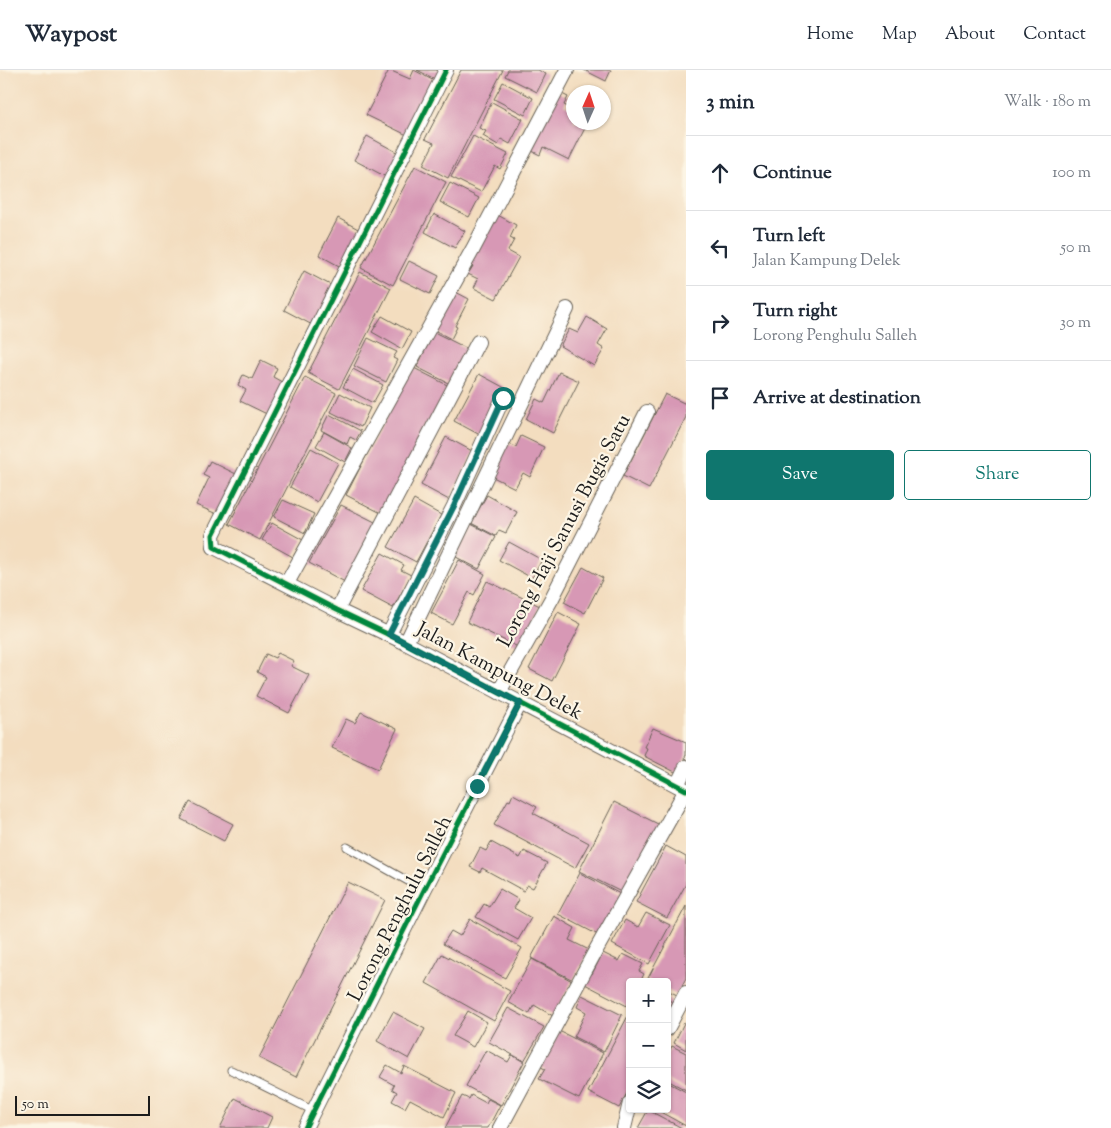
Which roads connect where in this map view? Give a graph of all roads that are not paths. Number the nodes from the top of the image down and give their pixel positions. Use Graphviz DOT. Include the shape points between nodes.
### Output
graph roads {
  1 [pos="446,70"];
  2 [pos="567,70"];
  3 [pos="567,309"];
  4 [pos="478,342"];
  5 [pos="503,398"];
  6 [pos="647,412"];
  7 [pos="287,584"];
  8 [pos="337,610"];
  9 [pos="389,634"];
  10 [pos="406,643"];
  11 [pos="499,692"];
  12 [pos="520,703"];
  13 [pos="686,767"];
  14 [pos="683,788"];
  15 [pos="347,847"];
  16 [pos="424,890"];
  17 [pos="686,993"];
  18 [pos="670,1023"];
  19 [pos="232,1070"];
  20 [pos="314,1112"];
  21 [pos="628,1113"];
  22 [pos="306,1128"];
  23 [pos="500,1128"];
  24 [pos="624,1128"];
  1 -- 7 [label="street, Jalan Kampung Delek" via="213,536 214,547"];
  2 -- 7 [label="street" via="473,249"];
  3 -- 10 [label="street"];
  4 -- 8 [label="street"];
  5 -- 9 [label="street" via="454,506"];
  6 -- 11 [label="street, Lorong Haji Sanusi Bugis Satu" via="552,598"];
  7 -- 8 [label="street, Jalan Kampung Delek"];
  8 -- 9 [label="street, Jalan Kampung Delek"];
  9 -- 10 [label="street, Jalan Kampung Delek"];
  10 -- 11 [label="street, Jalan Kampung Delek"];
  11 -- 12 [label="street, Jalan Kampung Delek"];
  12 -- 14 [label="street, Jalan Kampung Delek"];
  12 -- 16 [label="street, Lorong Penghulu Salleh"];
  13 -- 14 [label="street"];
  14 -- 23 [label="street"];
  15 -- 16 [label="lane"];
  16 -- 20 [label="street, Lorong Penghulu Salleh"];
  17 -- 18 [label="street"];
  19 -- 20 [label="lane"];
  20 -- 22 [label="street, Lorong Penghulu Salleh"];
  21 -- 24 [label="street"];
}
